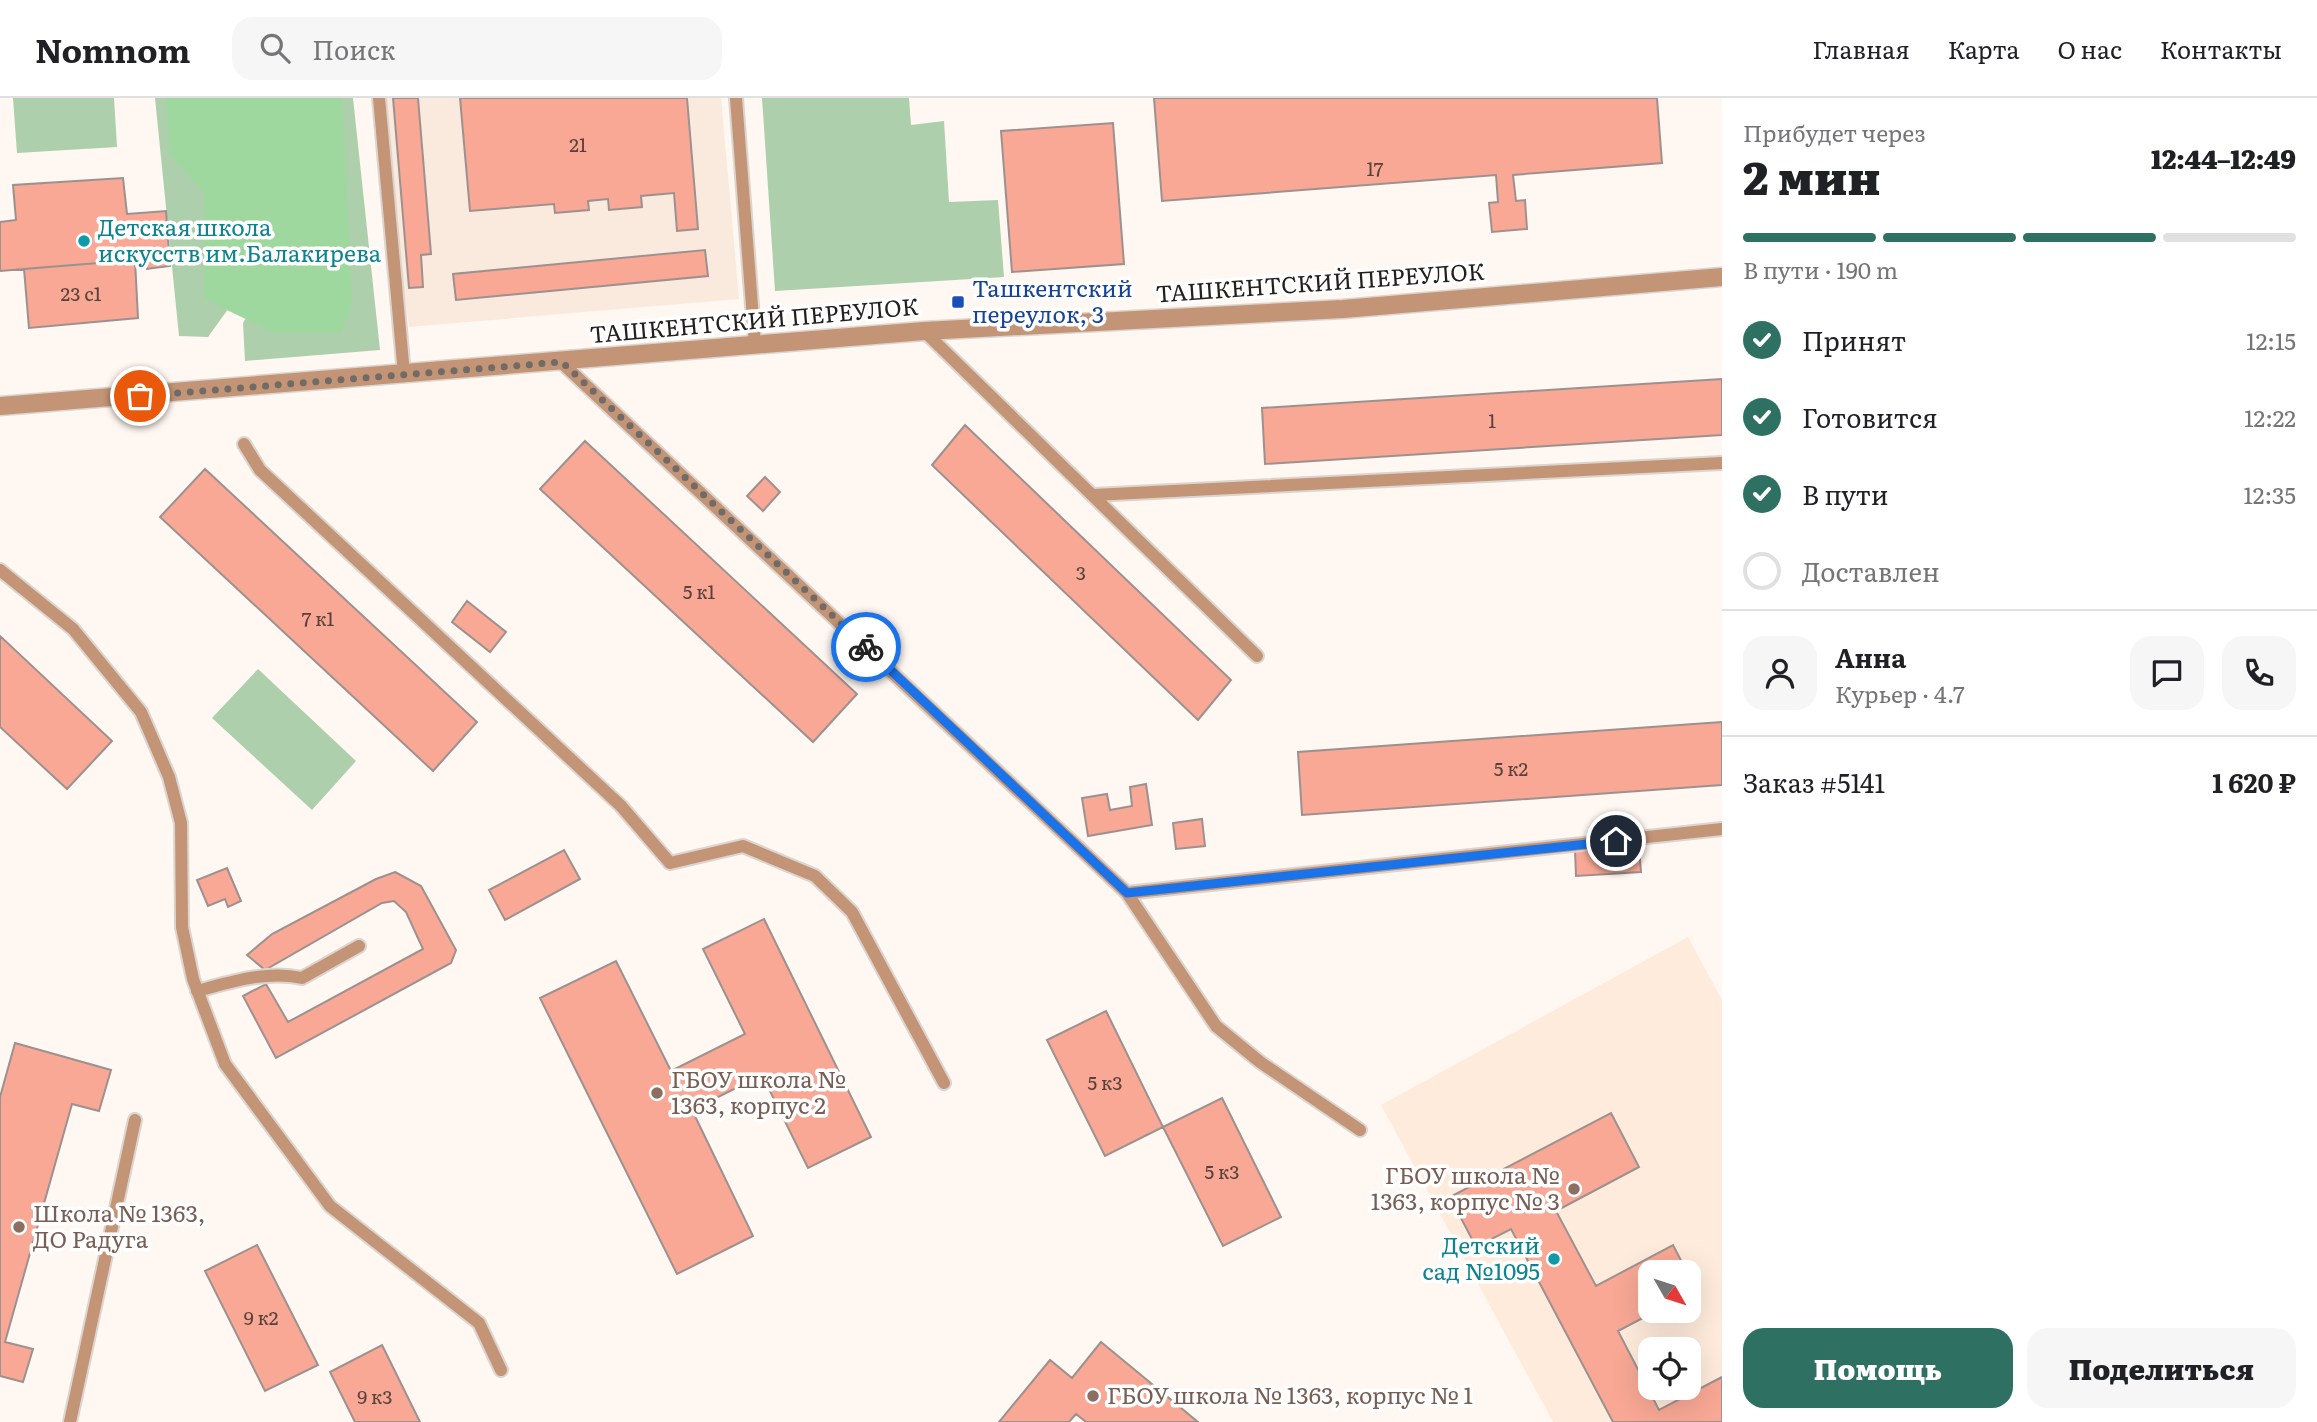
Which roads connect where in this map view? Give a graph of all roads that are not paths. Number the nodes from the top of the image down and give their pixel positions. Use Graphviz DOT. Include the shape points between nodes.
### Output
graph roads {
  1 [pos="379,98"];
  2 [pos="736,98"];
  3 [pos="1722,277"];
  4 [pos="924,331"];
  5 [pos="755,345"];
  6 [pos="562,362"];
  7 [pos="404,374"];
  8 [pos="0,406"];
  9 [pos="244,444"];
  10 [pos="1722,463"];
  11 [pos="1094,495"];
  12 [pos="0,570"];
  13 [pos="1257,656"];
  14 [pos="1722,829"];
  15 [pos="1127,893"];
  16 [pos="359,946"];
  17 [pos="197,991"];
  18 [pos="944,1083"];
  19 [pos="135,1120"];
  20 [pos="1360,1129"];
  21 [pos="501,1370"];
  22 [pos="70,1422"];
  1 -- 7 [label="lane"];
  2 -- 5 [label="lane"];
  3 -- 4 [label="street, ТАШКЕНТСКИЙ ПЕРЕУЛОК" via="1343,309"];
  4 -- 5 [label="street, ТАШКЕНТСКИЙ ПЕРЕУЛОК"];
  4 -- 11 [label="lane"];
  5 -- 6 [label="street, ТАШКЕНТСКИЙ ПЕРЕУЛОК"];
  6 -- 7 [label="street, ТАШКЕНТСКИЙ ПЕРЕУЛОК"];
  6 -- 15 [label="lane"];
  7 -- 8 [label="street, ТАШКЕНТСКИЙ ПЕРЕУЛОК"];
  9 -- 18 [label="lane" via="260,470 621,806 670,863 743,846 815,876 852,912"];
  10 -- 11 [label="lane"];
  11 -- 13 [label="lane"];
  12 -- 17 [label="lane" via="72,629 141,712 169,777 181,823 182,927"];
  14 -- 15 [label="lane"];
  15 -- 20 [label="lane" via="1216,1026 1260,1062"];
  16 -- 17 [label="lane" via="302,978 244,978"];
  17 -- 21 [label="lane" via="225,1064 330,1206 479,1323"];
  19 -- 22 [label="lane"];
}
